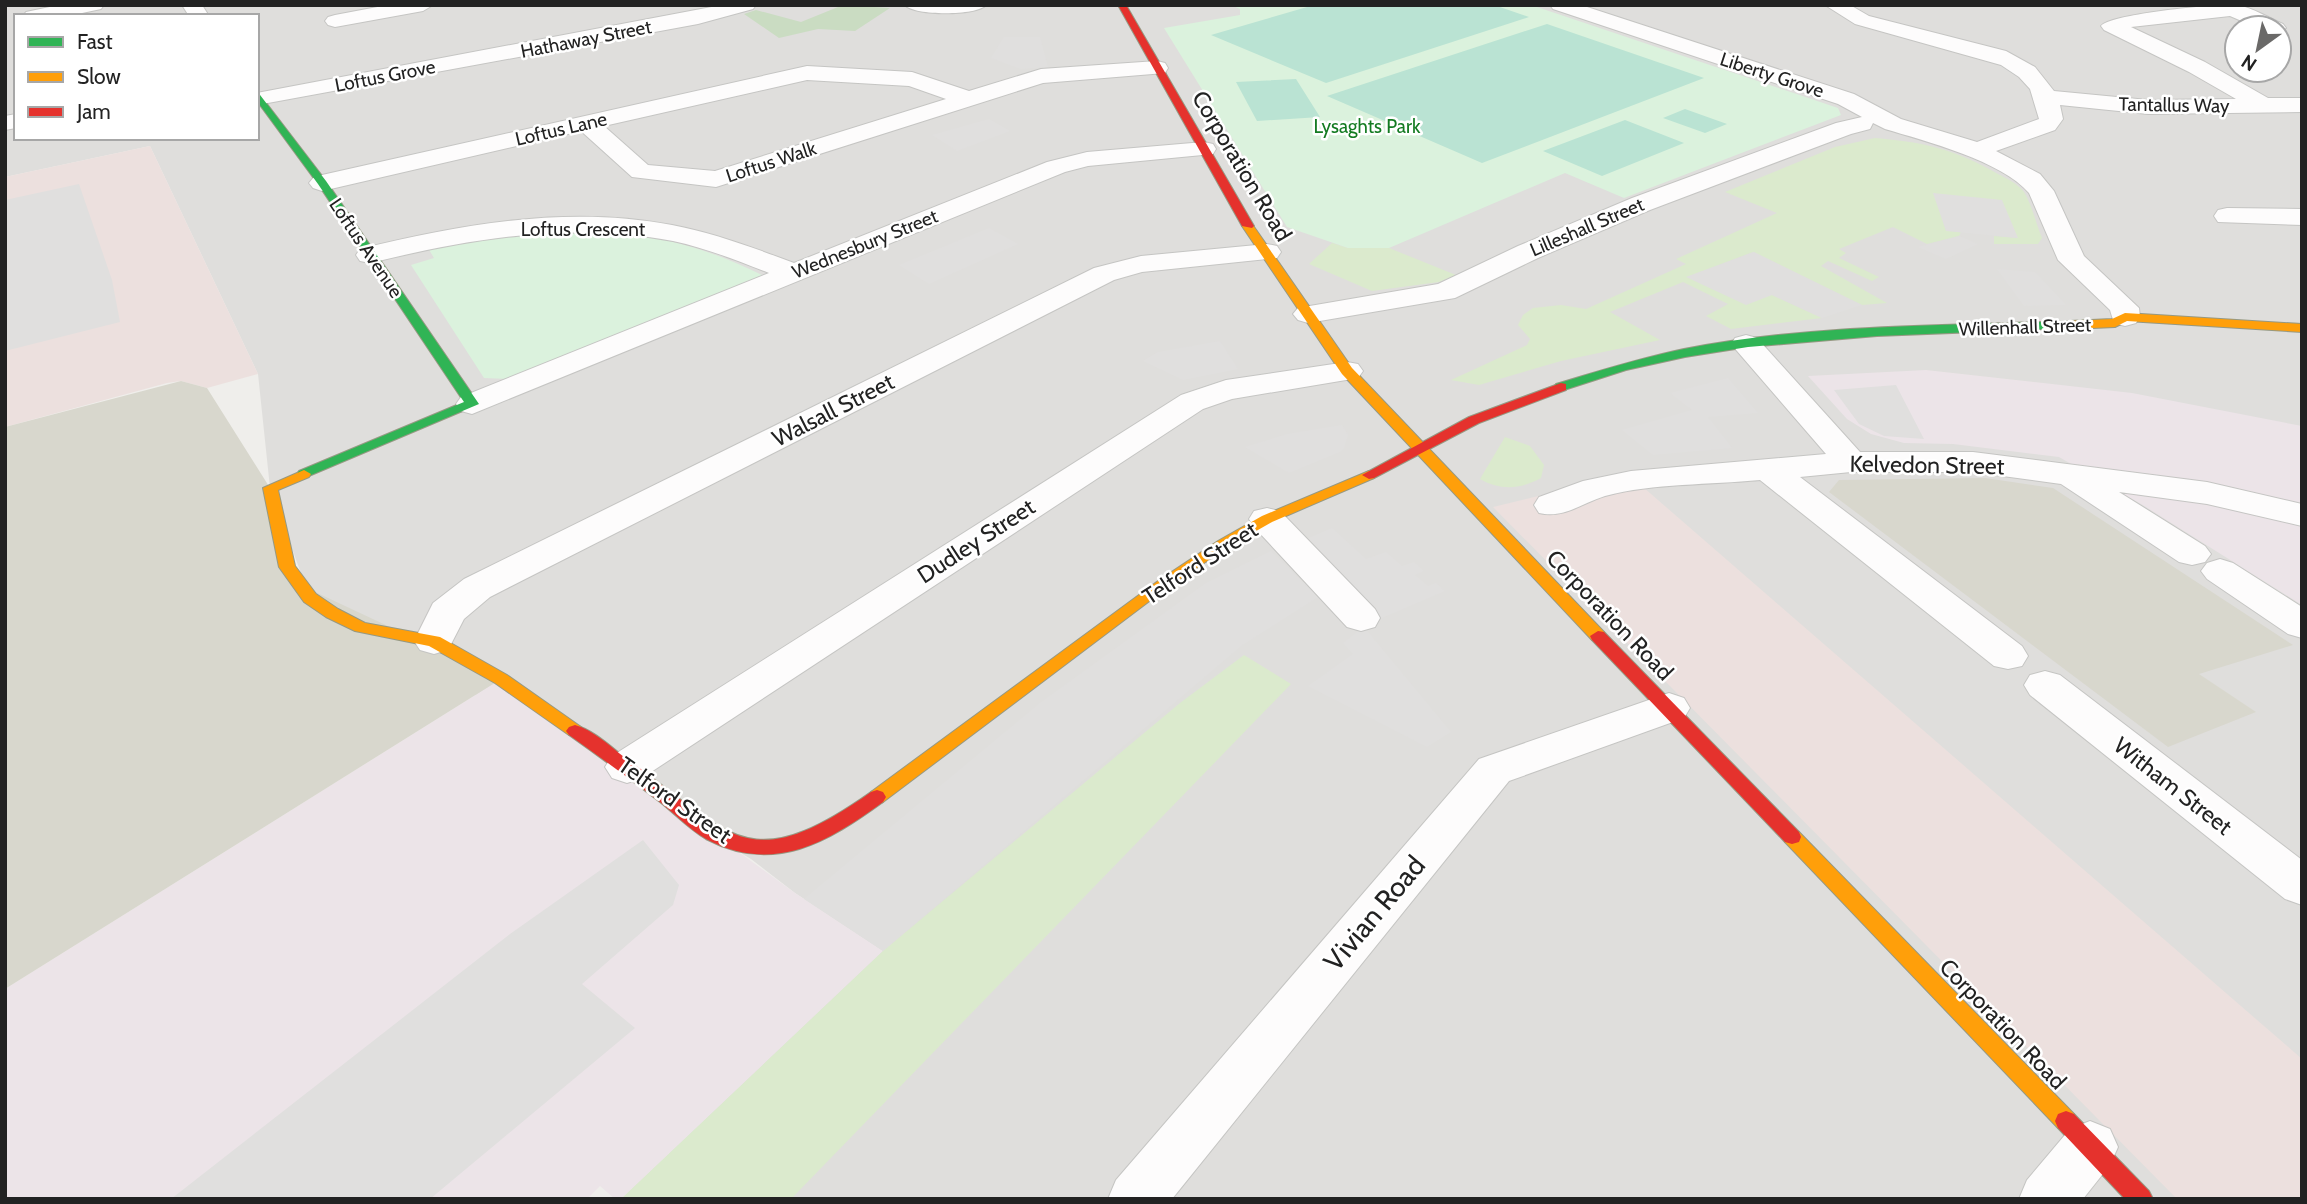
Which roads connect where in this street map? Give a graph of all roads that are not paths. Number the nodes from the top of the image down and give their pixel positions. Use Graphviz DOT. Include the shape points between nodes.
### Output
graph roads {
  1 [pos="94,5"];
  2 [pos="423,5"];
  3 [pos="746,5"];
  4 [pos="915,5"];
  5 [pos="976,5"];
  6 [pos="1122,5"];
  7 [pos="1560,5"];
  8 [pos="1835,5"];
  9 [pos="2226,8"];
  10 [pos="44,14"];
  11 [pos="335,21"];
  12 [pos="508,54"];
  13 [pos="1157,68"];
  14 [pos="260,97"];
  15 [pos="2047,97"];
  16 [pos="969,99"];
  17 [pos="2263,105"];
  18 [pos="2302,105"];
  19 [pos="586,123"];
  20 [pos="1862,124"];
  21 [pos="1204,149"];
  22 [pos="1982,150"];
  23 [pos="322,183"];
  24 [pos="2227,216"];
  25 [pos="2302,217"];
  26 [pos="1267,252"];
  27 [pos="370,255"];
  28 [pos="792,272"];
  29 [pos="1308,313"];
  30 [pos="2125,317"];
  31 [pos="2302,328"];
  32 [pos="1746,344"];
  33 [pos="1347,371"];
  34 [pos="472,404"];
  35 [pos="1422,449"];
  36 [pos="1851,462"];
  37 [pos="1769,470"];
  38 [pos="2068,474"];
  39 [pos="1552,505"];
  40 [pos="2302,515"];
  41 [pos="1267,519"];
  42 [pos="1361,618"];
  43 [pos="2302,625"];
  44 [pos="434,641"];
  45 [pos="2008,656"];
  46 [pos="2045,685"];
  47 [pos="1669,708"];
  48 [pos="627,767"];
  49 [pos="2302,886"];
  50 [pos="2090,1147"];
  51 [pos="1136,1199"];
  52 [pos="2047,1199"];
  53 [pos="2141,1199"];
  1 -- 10 [label="street"];
  2 -- 11 [label="street"];
  3 -- 12 [label="street, Hathaway Street"];
  4 -- 5 [label="street"];
  6 -- 13 [label="street, Corporation Road"];
  7 -- 22 [label="street, Liberty Grove" via="1846,99 1893,124 1941,141"];
  8 -- 15 [label="street" via="1862,20 2014,62 2031,74"];
  9 -- 17 [label="street" via="2111,26"];
  12 -- 14 [label="street, Loftus Grove"];
  13 -- 16 [label="street, Loftus Walk" via="1041,76"];
  13 -- 21 [label="street, Corporation Road"];
  14 -- 23 [label="street, Loftus Avenue"];
  15 -- 17 [label="street, Tantallus Way" via="2148,107"];
  15 -- 22 [label="street" via="2051,119 2046,125"];
  16 -- 19 [label="street, Loftus Lane" via="912,79 815,73"];
  16 -- 19 [label="street, Loftus Walk" via="716,179 641,173"];
  17 -- 18 [label="street, Tantallus Way"];
  19 -- 23 [label="street, Loftus Lane"];
  20 -- 29 [label="street, Lilleshall Street" via="1641,204 1445,292"];
  21 -- 26 [label="street, Corporation Road" via="1240,215"];
  21 -- 28 [label="street, Wednesbury Street" via="1069,163"];
  22 -- 30 [label="street" via="2031,179 2041,191 2072,260 2124,308"];
  23 -- 27 [label="street, Loftus Avenue"];
  24 -- 25 [label="street"];
  26 -- 29 [label="street, Corporation Road"];
  26 -- 44 [label="street, Walsall Street" via="1141,264 1104,274 477,588 447,612"];
  27 -- 28 [label="street, Loftus Crescent" via="491,231 584,225 691,237"];
  27 -- 34 [label="street, Loftus Avenue"];
  28 -- 34 [label="street, Wednesbury Street"];
  29 -- 33 [label="street, Corporation Road"];
  30 -- 31 [label="street, Willenhall Street"];
  30 -- 32 [label="street, Willenhall Street" via="2115,323 1869,333"];
  32 -- 35 [label="street, Willenhall Street" via="1597,374 1474,420"];
  32 -- 36 [label="street"];
  33 -- 35 [label="street, Corporation Road"];
  33 -- 48 [label="street, Dudley Street" via="1226,390 1192,402"];
  34 -- 44 [label="street, Telford Street" via="270,488 288,567 310,598 361,627"];
  35 -- 41 [label="street, Telford Street"];
  35 -- 47 [label="street, Corporation Road"];
  36 -- 37 [label="street, Kelvedon Street"];
  36 -- 38 [label="street, Kelvedon Street" via="1973,462"];
  37 -- 39 [label="street, Kelvedon Street" via="1631,481 1595,488"];
  37 -- 45 [label="street"];
  38 -- 40 [label="street, Kelvedon Street" via="2207,493"];
  38 -- 43 [label="street"];
  41 -- 42 [label="street, Telford Street"];
  41 -- 48 [label="street, Telford Street" via="1163,584 855,815 814,838 766,849 736,844 712,833"];
  44 -- 48 [label="street, Telford Street" via="501,679"];
  46 -- 49 [label="street, Witham Street"];
  47 -- 50 [label="street, Corporation Road"];
  47 -- 51 [label="street, Vivian Road" via="1494,770"];
  50 -- 52 [label="street"];
  50 -- 53 [label="street, Corporation Road"];
}
